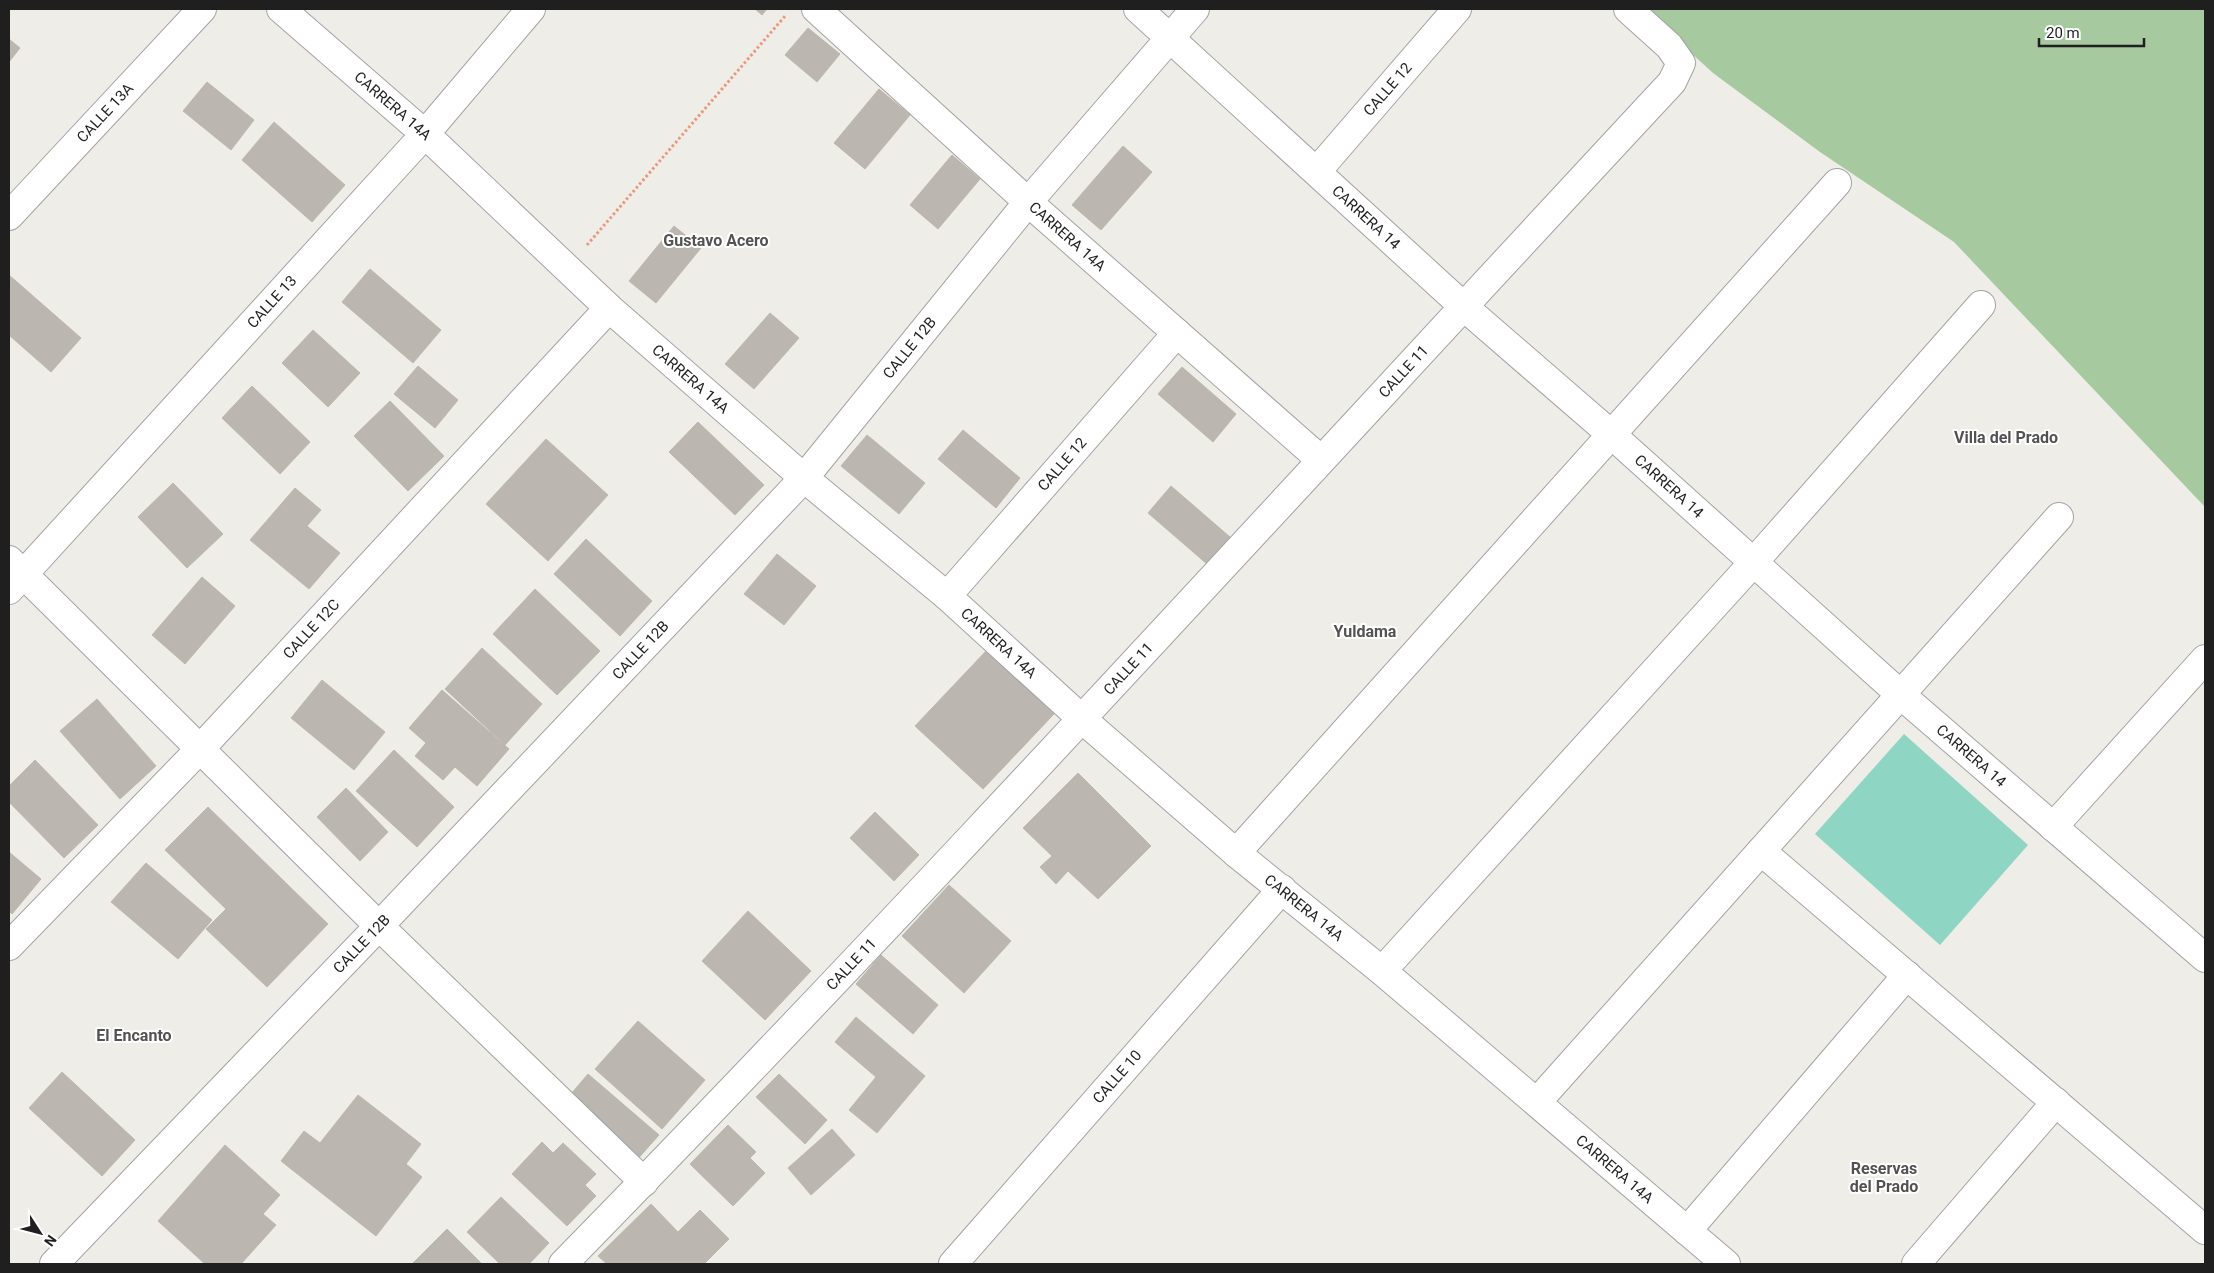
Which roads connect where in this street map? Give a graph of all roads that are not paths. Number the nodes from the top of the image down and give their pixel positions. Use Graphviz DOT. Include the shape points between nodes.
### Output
graph roads {
  1 [pos="202,9"];
  2 [pos="281,9"];
  3 [pos="531,9"];
  4 [pos="816,9"];
  5 [pos="1138,9"];
  6 [pos="1195,9"];
  7 [pos="1457,9"];
  8 [pos="1628,9"];
  9 [pos="1170,37"];
  10 [pos="425,134"];
  11 [pos="1317,171"];
  12 [pos="1837,183"];
  13 [pos="1028,202"];
  14 [pos="9,216"];
  15 [pos="1981,305"];
  16 [pos="1463,306"];
  17 [pos="609,308"];
  18 [pos="1177,333"];
  19 [pos="1612,435"];
  20 [pos="1321,460"];
  21 [pos="804,478"];
  22 [pos="2059,518"];
  23 [pos="1753,563"];
  24 [pos="14,575"];
  25 [pos="947,596"];
  26 [pos="2205,659"];
  27 [pos="1901,695"];
  28 [pos="1082,719"];
  29 [pos="200,749"];
  30 [pos="2054,827"];
  31 [pos="1761,851"];
  32 [pos="1236,854"];
  33 [pos="1282,889"];
  34 [pos="379,926"];
  35 [pos="9,946"];
  36 [pos="2203,952"];
  37 [pos="1382,971"];
  38 [pos="1907,975"];
  39 [pos="1537,1102"];
  40 [pos="2056,1102"];
  41 [pos="644,1182"];
  42 [pos="2205,1230"];
  43 [pos="1687,1232"];
  44 [pos="54,1264"];
  45 [pos="563,1264"];
  46 [pos="953,1264"];
  47 [pos="1726,1264"];
  48 [pos="1916,1264"];
  1 -- 14 [label="street, CALLE 13A"];
  2 -- 10 [label="street, CARRERA 14A"];
  3 -- 10 [label="street, CALLE 13"];
  4 -- 13 [label="street, CARRERA 14A"];
  5 -- 9 [label="street, CARRERA 14"];
  6 -- 9 [label="street, CALLE 12B"];
  7 -- 11 [label="street, CALLE 12"];
  8 -- 16 [label="street, CALLE 11" via="1669,46 1681,63 1672,82"];
  9 -- 11 [label="street, CARRERA 14"];
  9 -- 13 [label="street, CALLE 12B"];
  10 -- 17 [label="street, CARRERA 14A"];
  10 -- 24 [label="street, CALLE 13"];
  11 -- 16 [label="street, CARRERA 14"];
  12 -- 19 [label="street"];
  13 -- 18 [label="street, CARRERA 14A"];
  13 -- 21 [label="street, CALLE 12B"];
  15 -- 23 [label="street"];
  16 -- 19 [label="street, CARRERA 14"];
  16 -- 20 [label="street, CALLE 11"];
  17 -- 21 [label="street, CARRERA 14A"];
  17 -- 29 [label="street, CALLE 12C"];
  18 -- 20 [label="street, CARRERA 14A"];
  18 -- 25 [label="street, CALLE 12"];
  19 -- 23 [label="street, CARRERA 14"];
  19 -- 32 [label="street"];
  20 -- 28 [label="street, CALLE 11"];
  21 -- 25 [label="street, CARRERA 14A"];
  21 -- 34 [label="street, CALLE 12B"];
  22 -- 27 [label="street"];
  23 -- 27 [label="street, CARRERA 14"];
  23 -- 37 [label="street"];
  24 -- 29 [label="street"];
  25 -- 28 [label="street, CARRERA 14A"];
  26 -- 30 [label="street"];
  27 -- 30 [label="street, CARRERA 14"];
  27 -- 31 [label="street"];
  28 -- 32 [label="street, CARRERA 14A"];
  28 -- 41 [label="street, CALLE 11"];
  29 -- 34 [label="street"];
  29 -- 35 [label="street, CALLE 12C"];
  30 -- 36 [label="street, CARRERA 14"];
  31 -- 38 [label="street"];
  31 -- 39 [label="street"];
  32 -- 33 [label="street, CARRERA 14A"];
  33 -- 37 [label="street, CARRERA 14A"];
  33 -- 46 [label="street, CALLE 10"];
  34 -- 41 [label="street"];
  34 -- 44 [label="street, CALLE 12B"];
  37 -- 39 [label="street, CARRERA 14A"];
  38 -- 40 [label="street"];
  38 -- 43 [label="street"];
  39 -- 43 [label="street, CARRERA 14A"];
  40 -- 42 [label="street"];
  40 -- 48 [label="street"];
  41 -- 45 [label="street, CALLE 11"];
  43 -- 47 [label="street, CARRERA 14A"];
}
